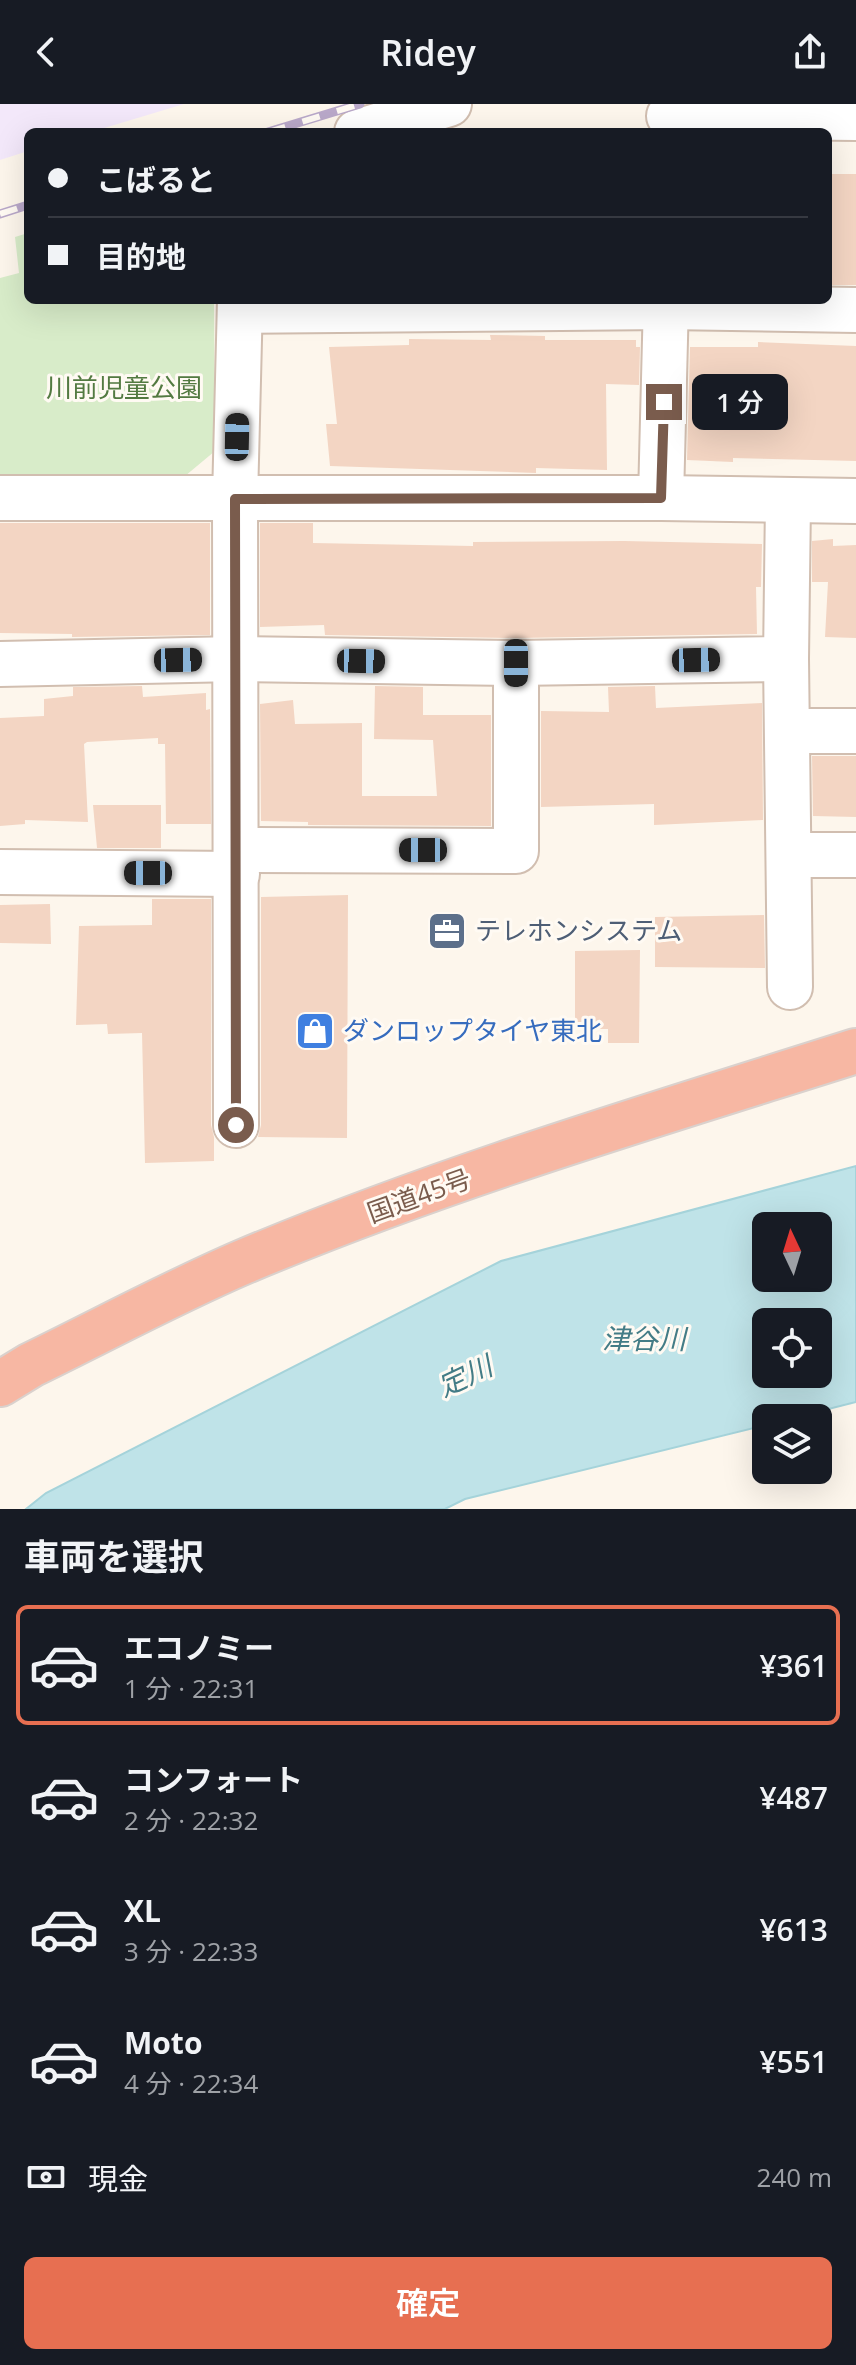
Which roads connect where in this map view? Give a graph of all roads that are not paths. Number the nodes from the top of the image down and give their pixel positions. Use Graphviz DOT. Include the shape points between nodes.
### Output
graph roads {
  1 [pos="449,104"];
  2 [pos="669,117"];
  3 [pos="856,118"];
  4 [pos="370,128"];
  5 [pos="453,304"];
  6 [pos="666,304"];
  7 [pos="693,304"];
  8 [pos="240,305"];
  9 [pos="856,310"];
  10 [pos="0,498"];
  11 [pos="661,498"];
  12 [pos="235,499"];
  13 [pos="788,501"];
  14 [pos="856,501"];
  15 [pos="237,659"];
  16 [pos="786,659"];
  17 [pos="516,663"];
  18 [pos="0,664"];
  19 [pos="787,731"];
  20 [pos="856,731"];
  21 [pos="789,855"];
  22 [pos="856,855"];
  23 [pos="237,862"];
  24 [pos="0,872"];
  25 [pos="790,987"];
  26 [pos="856,1051"];
  27 [pos="236,1125"];
  28 [pos="0,1384"];
  1 -- 4 [label="street"];
  2 -- 3 [label="street"];
  5 -- 8 [label="street"];
  6 -- 11 [label="street"];
  7 -- 9 [label="street"];
  8 -- 12 [label="street"];
  10 -- 12 [label="street"];
  11 -- 12 [label="street"];
  11 -- 13 [label="street"];
  12 -- 15 [label="street"];
  13 -- 14 [label="street"];
  13 -- 16 [label="street"];
  15 -- 17 [label="street"];
  15 -- 18 [label="street"];
  15 -- 23 [label="street"];
  16 -- 17 [label="street"];
  16 -- 19 [label="street"];
  17 -- 23 [label="street" via="516,851"];
  19 -- 20 [label="street"];
  19 -- 21 [label="street"];
  21 -- 22 [label="street"];
  21 -- 25 [label="street"];
  23 -- 24 [label="street"];
  23 -- 27 [label="street"];
  26 -- 28 [label="highway, 国道45号" via="422,1194 242,1263"];
}
